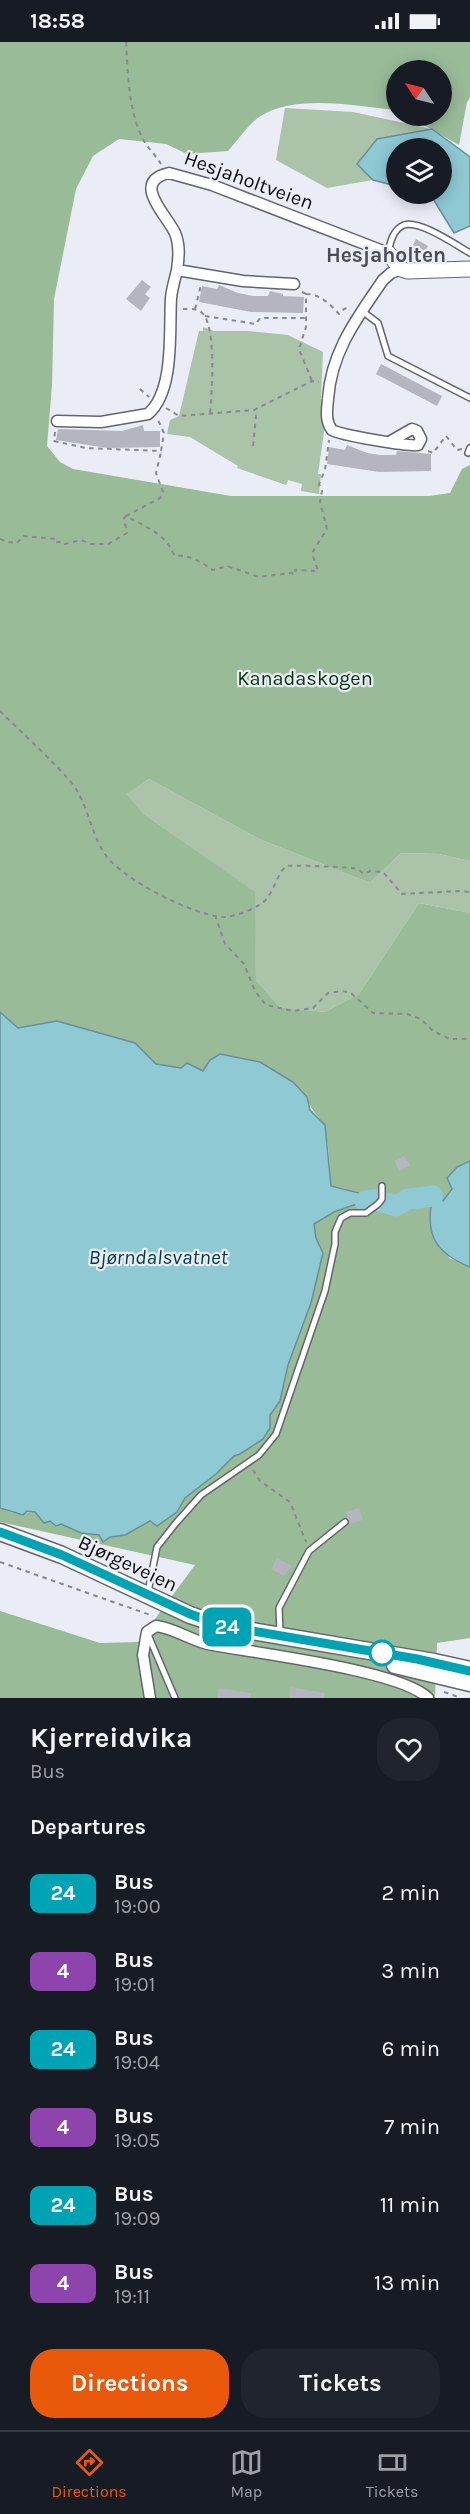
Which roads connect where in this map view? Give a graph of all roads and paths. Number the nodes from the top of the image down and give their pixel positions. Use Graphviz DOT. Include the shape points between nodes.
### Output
graph roads {
  1 [pos="126,42"];
  2 [pos="169,173"];
  3 [pos="383,250"];
  4 [pos="470,254"];
  5 [pos="401,269"];
  6 [pos="470,269"];
  7 [pos="177,270"];
  8 [pos="203,274"];
  9 [pos="294,284"];
  10 [pos="306,294"];
  11 [pos="171,308"];
  12 [pos="195,309"];
  13 [pos="359,309"];
  14 [pos="205,316"];
  15 [pos="306,318"];
  16 [pos="312,381"];
  17 [pos="329,383"];
  18 [pos="140,389"];
  19 [pos="145,394"];
  20 [pos="470,398"];
  21 [pos="157,402"];
  22 [pos="254,410"];
  23 [pos="210,414"];
  24 [pos="57,421"];
  25 [pos="329,427"];
  26 [pos="391,441"];
  27 [pos="440,444"];
  28 [pos="253,446"];
  29 [pos="460,448"];
  30 [pos="161,451"];
  31 [pos="126,516"];
  32 [pos="0,539"];
  33 [pos="0,712"];
  34 [pos="470,892"];
  35 [pos="215,915"];
  36 [pos="470,1039"];
  37 [pos="382,1186"];
  38 [pos="249,1462"];
  39 [pos="345,1522"];
  40 [pos="0,1532"];
  41 [pos="309,1551"];
  42 [pos="0,1563"];
  43 [pos="148,1595"];
  44 [pos="142,1614"];
  45 [pos="147,1632"];
  46 [pos="280,1637"];
  47 [pos="345,1648"];
  48 [pos="470,1670"];
  49 [pos="470,1683"];
  50 [pos="150,1698"];
  51 [pos="175,1698"];
  52 [pos="428,1698"];
  1 -- 2 [label="path" via="128,83 143,140"];
  2 -- 3 [label="street, Hesjaholtveien" via="212,185"];
  2 -- 7 [label="street, Hesjaholtveien" via="155,181 152,196 175,232"];
  3 -- 4 [label="lane" via="396,231 403,225 412,225"];
  3 -- 5 [label="main road"];
  5 -- 6 [label="main road"];
  5 -- 13 [label="street" via="383,280"];
  7 -- 8 [label="street"];
  7 -- 11 [label="street, Hesjaholtveien"];
  8 -- 9 [label="street"];
  8 -- 12 [label="path"];
  9 -- 10 [label="path" via="294,288"];
  10 -- 13 [label="path" via="326,301 339,314 344,309"];
  10 -- 15 [label="path"];
  11 -- 12 [label="path"];
  11 -- 21 [label="street, Hesjaholtveien" via="169,359"];
  12 -- 14 [label="path"];
  13 -- 17 [label="street" via="341,344"];
  13 -- 20 [label="lane" via="378,323 388,356"];
  14 -- 15 [label="path" via="256,324 260,318"];
  14 -- 23 [label="path" via="214,374"];
  15 -- 16 [label="path" via="299,352"];
  16 -- 17 [label="path"];
  16 -- 22 [label="path"];
  17 -- 25 [label="street"];
  18 -- 19 [label="path"];
  21 -- 23 [label="path" via="179,416"];
  21 -- 24 [label="street" via="148,414 101,422"];
  21 -- 30 [label="path" via="156,416 164,433"];
  22 -- 23 [label="path"];
  22 -- 28 [label="path"];
  24 -- 30 [label="path" via="54,441 86,448"];
  25 -- 26 [label="street" via="346,436"];
  25 -- 31 [label="path" via="325,470 319,484 327,529 312,553 318,571 296,570 296,574 259,577 227,566 213,570 198,560 175,556 155,531"];
  27 -- 29 [label="path" via="446,436 457,450"];
  30 -- 31 [label="path" via="156,473 163,492 160,498"];
  31 -- 32 [label="path" via="127,533 108,544 81,540 65,544 56,539 23,536 17,543"];
  33 -- 35 [label="path" via="72,784 104,852 121,872 158,895"];
  34 -- 35 [label="path" via="402,894 383,872 364,874 356,868 288,865 261,904 240,914"];
  35 -- 36 [label="path" via="225,944 244,964 255,991 266,1005 292,1011 313,1008 328,993 351,993 373,1013 407,1014 450,1039"];
  37 -- 38 [label="lane" via="380,1201 366,1213 350,1213 341,1218 325,1291 276,1434"];
  38 -- 41 [label="path" via="260,1481 290,1502"];
  38 -- 43 [label="lane" via="201,1495 157,1547"];
  39 -- 41 [label="lane"];
  40 -- 43 [label="main road, Bjørgeveien" via="62,1555"];
  41 -- 46 [label="lane" via="279,1608"];
  42 -- 44 [label="path"];
  43 -- 46 [label="main road, Bjørgeveien" via="223,1626"];
  45 -- 50 [label="street" via="143,1655"];
  45 -- 51 [label="lane"];
  45 -- 52 [label="street" via="156,1626 167,1627 205,1643 364,1672 412,1688"];
  46 -- 47 [label="main road, Bjørgeveien"];
  47 -- 48 [label="main road, Bjørgeveien"];
  47 -- 49 [label="main road, Bjørgeveien"];
}
